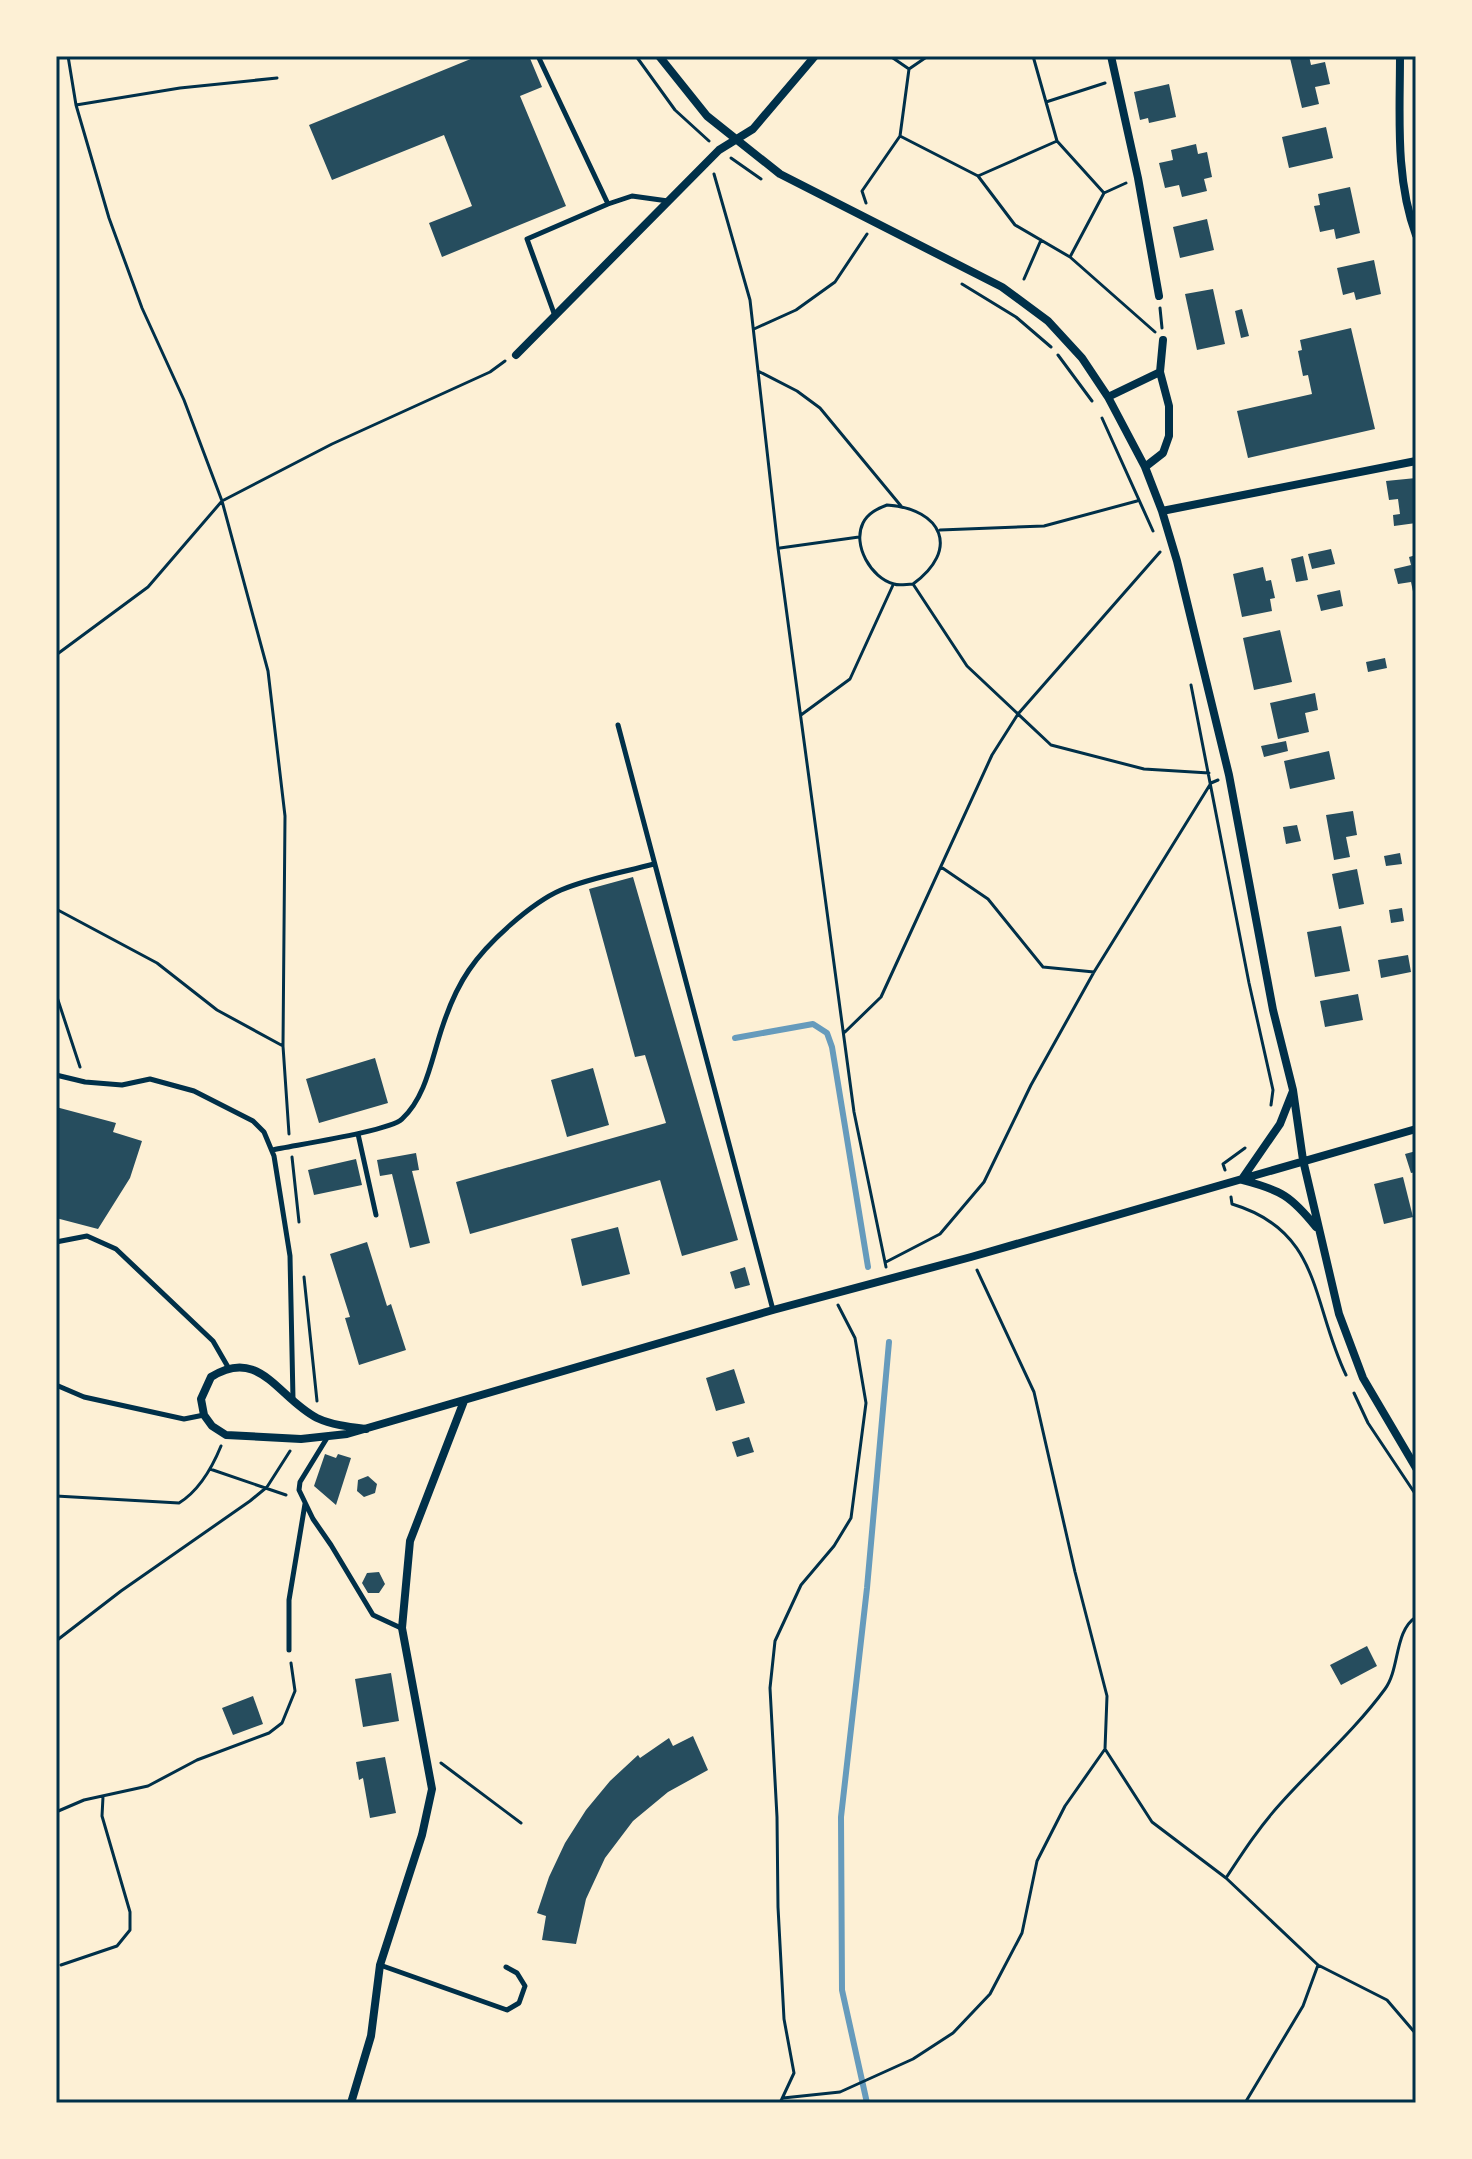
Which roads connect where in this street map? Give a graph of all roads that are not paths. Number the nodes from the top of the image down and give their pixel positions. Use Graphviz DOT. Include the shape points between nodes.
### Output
graph roads {
  1 [pos="538,56"];
  2 [pos="659,56"];
  3 [pos="815,56"];
  4 [pos="1111,56"];
  5 [pos="1400,56"];
  6 [pos="734,140"];
  7 [pos="669,202"];
  8 [pos="608,204"];
  9 [pos="1416,235"];
  10 [pos="1159,296"];
  11 [pos="555,317"];
  12 [pos="1163,340"];
  13 [pos="516,355"];
  14 [pos="1160,372"];
  15 [pos="1108,397"];
  16 [pos="1416,461"];
  17 [pos="1145,467"];
  18 [pos="1162,511"];
  19 [pos="618,725"];
  20 [pos="654,864"];
  21 [pos="56,1075"];
  22 [pos="1293,1090"];
  23 [pos="1416,1129"];
  24 [pos="358,1134"];
  25 [pos="272,1150"];
  26 [pos="1303,1160"];
  27 [pos="1242,1180"];
  28 [pos="376,1215"];
  29 [pos="1318,1229"];
  30 [pos="58,1241"];
  31 [pos="56,1250"];
  32 [pos="773,1310"];
  33 [pos="228,1367"];
  34 [pos="56,1385"];
  35 [pos="293,1400"];
  36 [pos="464,1401"];
  37 [pos="204,1415"];
  38 [pos="366,1429"];
  39 [pos="328,1437"];
  40 [pos="1416,1468"];
  41 [pos="305,1503"];
  42 [pos="402,1628"];
  43 [pos="289,1650"];
  44 [pos="380,1965"];
  45 [pos="506,1967"];
  46 [pos="351,2103"];
  1 -- 8 [label="lane"];
  2 -- 6 [label="street" via="707,116"];
  3 -- 6 [label="street" via="753,129"];
  4 -- 10 [label="street"];
  5 -- 9 [label="street" via="1401,165"];
  6 -- 7 [label="street"];
  6 -- 15 [label="street" via="780,174 1002,287 1048,321"];
  7 -- 8 [label="lane" via="632,196"];
  7 -- 11 [label="street"];
  8 -- 11 [label="lane" via="527,239"];
  11 -- 13 [label="street"];
  12 -- 14 [label="street"];
  14 -- 15 [label="street"];
  14 -- 17 [label="street" via="1169,406 1169,436 1163,453"];
  15 -- 17 [label="street"];
  16 -- 18 [label="street"];
  17 -- 18 [label="street"];
  18 -- 22 [label="street" via="1229,775"];
  19 -- 20 [label="lane"];
  20 -- 24 [label="lane" via="559,891 506,931 470,969 444,1022 419,1096 401,1121"];
  20 -- 32 [label="lane"];
  21 -- 25 [label="lane" via="122,1085 150,1079 194,1091 253,1121"];
  22 -- 26 [label="street"];
  22 -- 27 [label="street" via="1280,1124"];
  23 -- 26 [label="street"];
  24 -- 25 [label="lane"];
  24 -- 28 [label="lane"];
  25 -- 35 [label="lane" via="290,1256"];
  26 -- 27 [label="street"];
  26 -- 29 [label="street"];
  27 -- 29 [label="street" via="1275,1189 1297,1204"];
  27 -- 32 [label="street"];
  29 -- 40 [label="street" via="1339,1314 1363,1378"];
  30 -- 31 [label="lane"];
  30 -- 33 [label="lane" via="87,1236 116,1249 213,1341"];
  32 -- 36 [label="street"];
  33 -- 35 [label="street" via="250,1368"];
  33 -- 37 [label="street" via="205,1387"];
  34 -- 37 [label="lane" via="84,1397 184,1419"];
  35 -- 38 [label="street" via="316,1417"];
  36 -- 38 [label="street"];
  36 -- 42 [label="street" via="410,1541"];
  37 -- 39 [label="street" via="226,1435"];
  38 -- 39 [label="street"];
  39 -- 41 [label="lane" via="300,1482"];
  41 -- 42 [label="lane" via="373,1615"];
  41 -- 43 [label="lane" via="289,1600"];
  42 -- 44 [label="street" via="432,1789"];
  44 -- 45 [label="lane" via="507,2010 519,2003 525,1986"];
  44 -- 46 [label="street" via="371,2036"];
}
